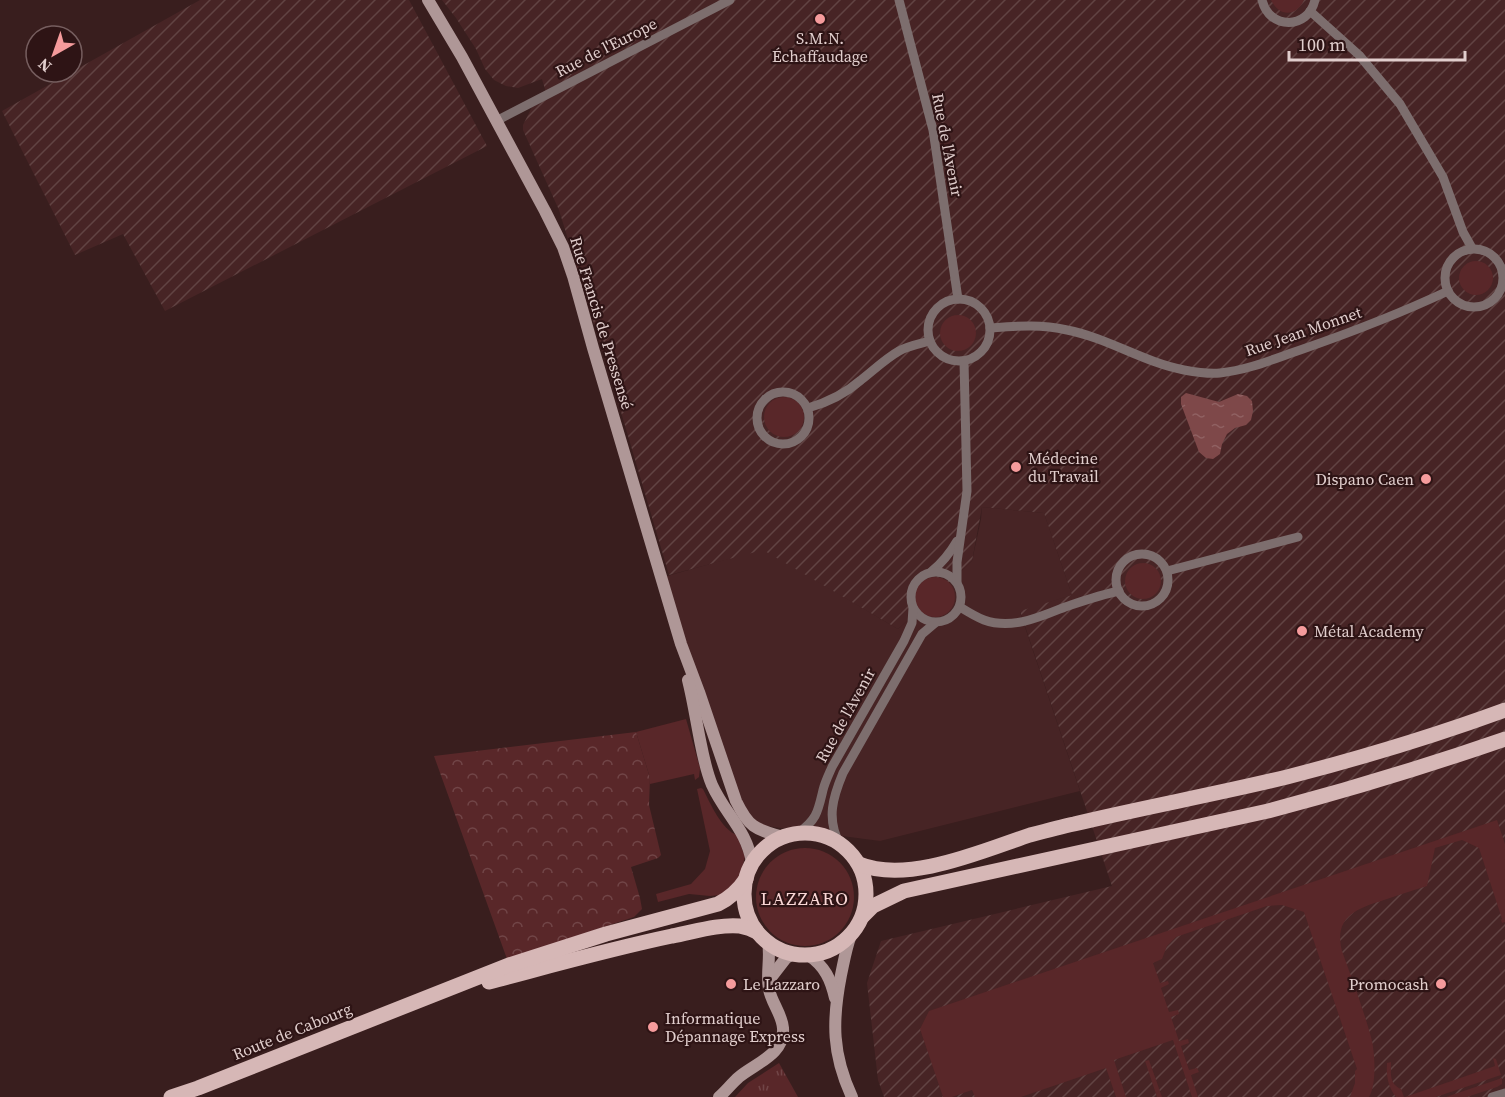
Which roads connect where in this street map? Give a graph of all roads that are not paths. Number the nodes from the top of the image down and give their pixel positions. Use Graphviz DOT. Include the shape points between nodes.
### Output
graph roads {
  1 [pos="428,0"];
  2 [pos="730,0"];
  3 [pos="899,0"];
  4 [pos="1262,0"];
  5 [pos="1315,0"];
  6 [pos="1310,11"];
  7 [pos="496,121"];
  8 [pos="1472,248"];
  9 [pos="1503,263"];
  10 [pos="1448,291"];
  11 [pos="958,299"];
  12 [pos="990,328"];
  13 [pos="930,341"];
  14 [pos="964,361"];
  15 [pos="808,408"];
  16 [pos="960,536"];
  17 [pos="1298,537"];
  18 [pos="932,571"];
  19 [pos="1167,571"];
  20 [pos="957,582"];
  21 [pos="1119,591"];
  22 [pos="960,607"];
  23 [pos="913,608"];
  24 [pos="935,623"];
  25 [pos="681,644"];
  26 [pos="1505,710"];
  27 [pos="1505,739"];
  28 [pos="790,835"];
  29 [pos="840,844"];
  30 [pos="752,863"];
  31 [pos="859,864"];
  32 [pos="746,879"];
  33 [pos="863,916"];
  34 [pos="851,935"];
  35 [pos="763,937"];
  36 [pos="793,954"];
  37 [pos="808,955"];
  38 [pos="768,980"];
  39 [pos="427,998"];
  40 [pos="836,1001"];
  41 [pos="1505,1093"];
  42 [pos="171,1097"];
  43 [pos="719,1097"];
  44 [pos="852,1097"];
  45 [pos="1492,1097"];
  1 -- 7 [label="main road, Rue Francis de Pressensé"];
  2 -- 7 [label="street, Rue de l'Europe"];
  3 -- 11 [label="street, Rue de l'Avenir" via="933,130"];
  4 -- 6 [label="street" via="1267,12 1281,21 1297,21"];
  5 -- 6 [label="street"];
  6 -- 8 [label="street" via="1359,55 1400,104 1443,177"];
  7 -- 25 [label="main road, Rue Francis de Pressensé" via="563,247"];
  8 -- 9 [label="street" via="1484,250"];
  8 -- 10 [label="street" via="1452,258 1446,269"];
  9 -- 10 [label="street" via="1503,288 1488,305 1465,306"];
  10 -- 12 [label="street, Rue Jean Monnet" via="1256,366 1219,373 1155,362 1068,330 1035,325"];
  11 -- 12 [label="street" via="980,307"];
  11 -- 13 [label="street" via="941,304 933,312 928,322"];
  12 -- 14 [label="street" via="990,337 980,354"];
  13 -- 14 [label="street" via="943,357"];
  13 -- 15 [label="street" via="899,351 835,399"];
  14 -- 16 [label="street" via="967,491"];
  15 -- 15 [label="street" via="797,395 771,394 759,406 757,424 772,442 788,444 806,431"];
  16 -- 18 [label="street" via="948,556"];
  16 -- 20 [label="street"];
  17 -- 19 [label="street"];
  18 -- 20 [label="street" via="950,575"];
  18 -- 23 [label="street" via="913,585"];
  19 -- 21 [label="street" via="1163,596 1150,605 1135,605"];
  19 -- 21 [label="street" via="1156,558 1133,556 1121,566"];
  20 -- 22 [label="street" via="962,594"];
  21 -- 22 [label="street" via="1019,623 986,621"];
  22 -- 24 [label="street" via="954,616"];
  23 -- 24 [label="street" via="922,618"];
  23 -- 28 [label="street, Rue de l'Avenir" via="904,641 832,767 817,814 806,827"];
  24 -- 29 [label="street, Rue de l'Avenir" via="922,634 843,773 832,806 833,828"];
  25 -- 28 [label="main road" via="742,814 762,831"];
  25 -- 30 [label="main road" via="706,769 721,802 743,833"];
  26 -- 31 [label="main road" via="1426,738 1299,774 1075,824 939,864 888,871"];
  27 -- 33 [label="main road" via="1268,811 903,891 873,906"];
  28 -- 29 [label="main road" via="824,836"];
  28 -- 30 [label="main road" via="771,843"];
  29 -- 31 [label="main road"];
  30 -- 32 [label="main road"];
  31 -- 33 [label="main road" via="867,890"];
  32 -- 35 [label="main road" via="746,907"];
  32 -- 39 [label="main road" via="735,893 718,904 509,965"];
  33 -- 34 [label="main road"];
  34 -- 37 [label="main road" via="832,949"];
  34 -- 40 [label="main road"];
  35 -- 36 [label="main road"];
  35 -- 38 [label="main road" via="770,951"];
  35 -- 39 [label="main road" via="740,926 698,931"];
  36 -- 37 [label="main road"];
  36 -- 38 [label="main road"];
  37 -- 40 [label="main road" via="825,970"];
  38 -- 43 [label="main road" via="783,1035 770,1056 739,1077"];
  39 -- 42 [label="main road, Route de Cabourg"];
  40 -- 44 [label="main road" via="837,1048"];
  41 -- 45 [label="street"];
}
